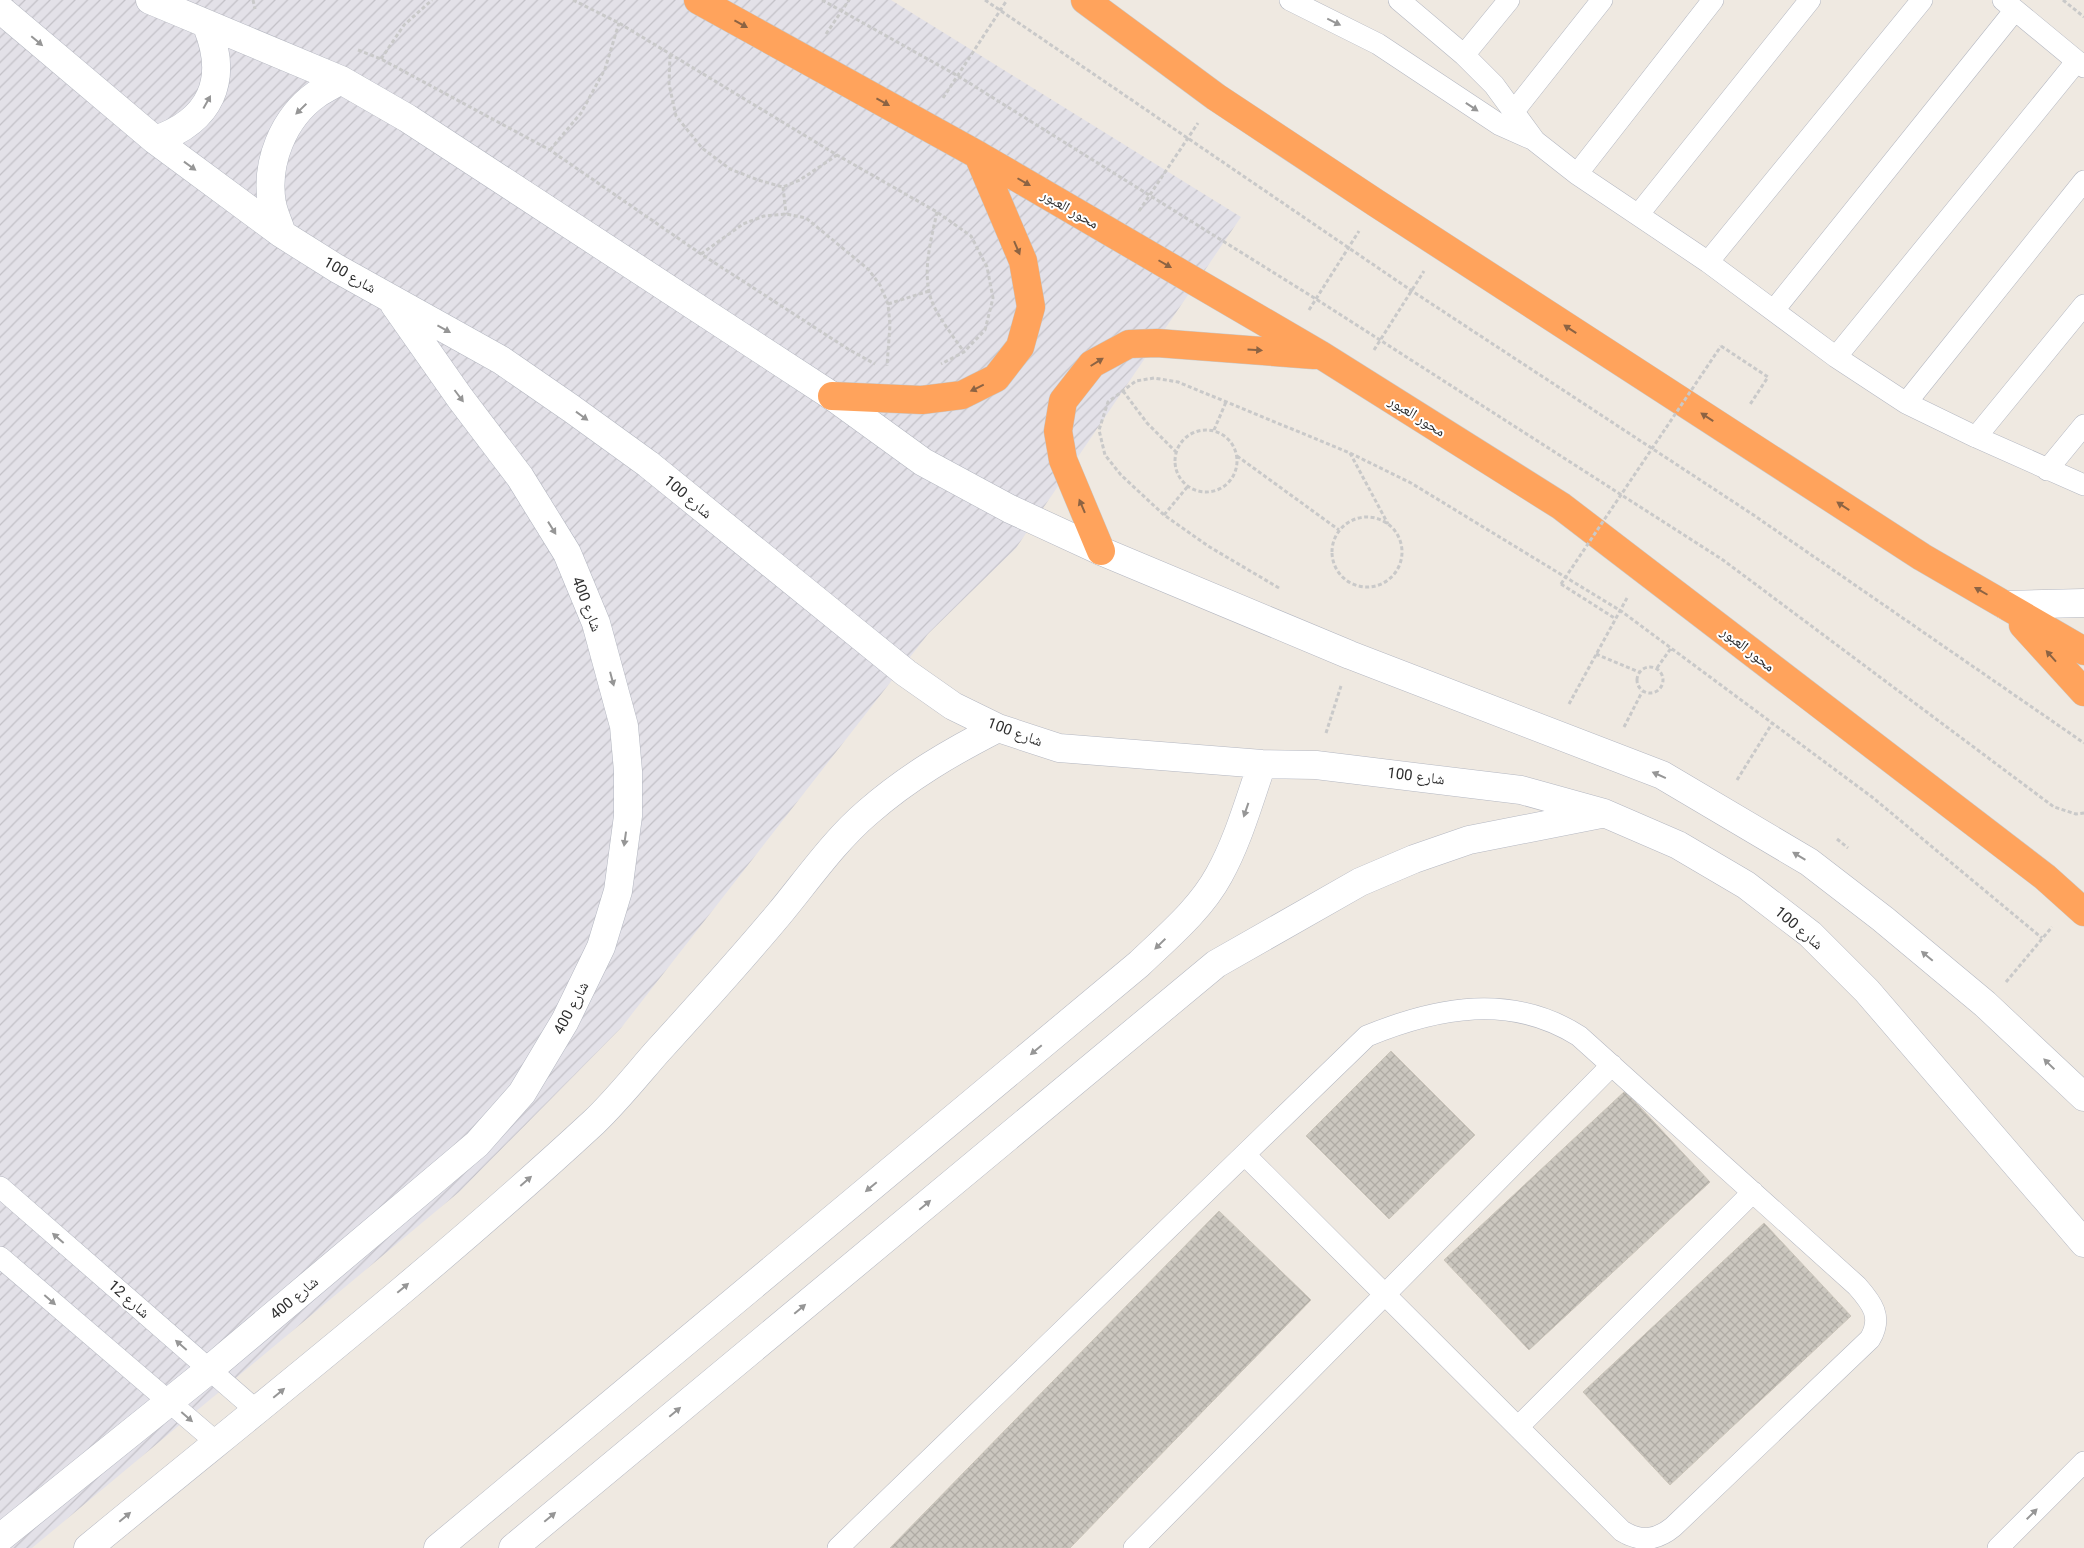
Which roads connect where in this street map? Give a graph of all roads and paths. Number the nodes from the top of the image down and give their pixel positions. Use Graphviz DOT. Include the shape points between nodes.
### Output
graph roads {
  1 [pos="150,0"];
  2 [pos="253,0"];
  3 [pos="432,0"];
  4 [pos="573,0"];
  5 [pos="698,0"];
  6 [pos="822,0"];
  7 [pos="849,0"];
  8 [pos="985,0"];
  9 [pos="1007,0"];
  10 [pos="1085,0"];
  11 [pos="1290,0"];
  12 [pos="1399,0"];
  13 [pos="1509,0"];
  14 [pos="1602,0"];
  15 [pos="1713,0"];
  16 [pos="1810,0"];
  17 [pos="1922,0"];
  18 [pos="2063,0"];
  19 [pos="2009,5"];
  20 [pos="248,7"];
  21 [pos="0,10"];
  22 [pos="255,10"];
  23 [pos="841,11"];
  24 [pos="1000,11"];
  25 [pos="264,13"];
  26 [pos="2084,18"];
  27 [pos="619,23"];
  28 [pos="207,26"];
  29 [pos="354,48"];
  30 [pos="1464,54"];
  31 [pos="670,55"];
  32 [pos="381,59"];
  33 [pos="808,61"];
  34 [pos="2081,64"];
  35 [pos="958,76"];
  36 [pos="340,80"];
  37 [pos="1216,97"];
  38 [pos="1514,111"];
  39 [pos="926,126"];
  40 [pos="1188,138"];
  41 [pos="155,140"];
  42 [pos="1536,140"];
  43 [pos="550,150"];
  44 [pos="837,155"];
  45 [pos="978,155"];
  46 [pos="1577,174"];
  47 [pos="2084,181"];
  48 [pos="784,187"];
  49 [pos="1149,196"];
  50 [pos="1376,203"];
  51 [pos="936,212"];
  52 [pos="786,214"];
  53 [pos="1638,215"];
  54 [pos="282,234"];
  55 [pos="1120,238"];
  56 [pos="1441,246"];
  57 [pos="1348,248"];
  58 [pos="700,254"];
  59 [pos="1708,262"];
  60 [pos="1412,290"];
  61 [pos="929,291"];
  62 [pos="391,299"];
  63 [pos="1316,299"];
  64 [pos="888,304"];
  65 [pos="2084,304"];
  66 [pos="1774,310"];
  67 [pos="1292,339"];
  68 [pos="1381,339"];
  69 [pos="964,352"];
  70 [pos="1321,355"];
  71 [pos="1836,357"];
  72 [pos="938,366"];
  73 [pos="1768,377"];
  74 [pos="1356,378"];
  75 [pos="1123,391"];
  76 [pos="832,396"];
  77 [pos="1226,402"];
  78 [pos="1906,403"];
  79 [pos="2084,425"];
  80 [pos="1214,430"];
  81 [pos="1976,438"];
  82 [pos="1176,452"];
  83 [pos="1350,453"];
  84 [pos="1237,456"];
  85 [pos="2047,470"];
  86 [pos="2084,485"];
  87 [pos="1188,486"];
  88 [pos="1164,515"];
  89 [pos="1389,524"];
  90 [pos="1339,530"];
  91 [pos="1101,551"];
  92 [pos="1286,592"];
  93 [pos="2084,603"];
  94 [pos="2005,605"];
  95 [pos="1621,611"];
  96 [pos="1616,619"];
  97 [pos="1671,648"];
  98 [pos="2084,651"];
  99 [pos="1596,654"];
  100 [pos="1350,655"];
  101 [pos="1657,668"];
  102 [pos="1640,672"];
  103 [pos="1642,692"];
  104 [pos="2084,692"];
  105 [pos="1559,701"];
  106 [pos="1568,704"];
  107 [pos="1576,708"];
  108 [pos="1773,722"];
  109 [pos="1616,724"];
  110 [pos="1624,727"];
  111 [pos="998,728"];
  112 [pos="1633,731"];
  113 [pos="2084,743"];
  114 [pos="1262,764"];
  115 [pos="1316,765"];
  116 [pos="1728,776"];
  117 [pos="1737,780"];
  118 [pos="1745,785"];
  119 [pos="1604,813"];
  120 [pos="2084,813"];
  121 [pos="1833,838"];
  122 [pos="1849,849"];
  123 [pos="2080,899"];
  124 [pos="2042,938"];
  125 [pos="1998,977"];
  126 [pos="1612,1065"];
  127 [pos="2084,1098"];
  128 [pos="1245,1155"];
  129 [pos="0,1187"];
  130 [pos="1753,1192"];
  131 [pos="2084,1243"];
  132 [pos="0,1257"];
  133 [pos="1384,1294"];
  134 [pos="210,1369"];
  135 [pos="168,1401"];
  136 [pos="257,1411"];
  137 [pos="1518,1427"];
  138 [pos="216,1442"];
  139 [pos="2084,1462"];
  140 [pos="0,1538"];
  141 [pos="88,1548"];
  142 [pos="438,1548"];
  143 [pos="513,1548"];
  144 [pos="838,1548"];
  145 [pos="1134,1548"];
  146 [pos="1998,1548"];
  1 -- 28 [label="street"];
  2 -- 22 [label="path"];
  3 -- 32 [label="path" via="404,24"];
  4 -- 27 [label="path"];
  5 -- 33 [label="highway, محور العبور, one-way"];
  6 -- 23 [label="path"];
  7 -- 23 [label="path"];
  8 -- 24 [label="path"];
  9 -- 24 [label="path"];
  10 -- 37 [label="highway"];
  11 -- 42 [label="lane, one-way" via="1378,44 1500,125"];
  12 -- 30 [label="lane"];
  13 -- 30 [label="lane"];
  14 -- 38 [label="lane"];
  15 -- 46 [label="lane"];
  16 -- 53 [label="lane"];
  17 -- 59 [label="lane"];
  18 -- 26 [label="path"];
  19 -- 34 [label="lane"];
  19 -- 66 [label="lane"];
  20 -- 22 [label="path"];
  21 -- 41 [label="street, شارع 100, one-way"];
  22 -- 25 [label="path"];
  23 -- 33 [label="path"];
  23 -- 35 [label="path"];
  24 -- 35 [label="path"];
  24 -- 40 [label="path"];
  27 -- 31 [label="path"];
  27 -- 43 [label="path" via="600,78 582,113"];
  28 -- 36 [label="street"];
  41 -- 28 [label="street, one-way" via="192,122 212,93 218,66 215,45"];
  29 -- 32 [label="path"];
  30 -- 38 [label="lane"];
  31 -- 44 [label="path"];
  31 -- 48 [label="path" via="669,84 676,116 702,148 730,169"];
  32 -- 43 [label="path"];
  33 -- 39 [label="highway, محور العبور, one-way"];
  34 -- 71 [label="lane"];
  35 -- 39 [label="path"];
  35 -- 49 [label="path"];
  36 -- 54 [label="street, one-way" via="316,94 294,116 278,143 271,173 272,204"];
  36 -- 76 [label="street" via="407,118"];
  37 -- 40 [label="path"];
  37 -- 50 [label="highway"];
  38 -- 42 [label="lane"];
  39 -- 45 [label="highway, محور العبور"];
  40 -- 49 [label="path"];
  40 -- 57 [label="path"];
  41 -- 54 [label="street, شارع 100, one-way"];
  42 -- 46 [label="lane"];
  43 -- 58 [label="path"];
  44 -- 48 [label="path"];
  44 -- 51 [label="path"];
  45 -- 55 [label="highway, محور العبور, one-way"];
  45 -- 76 [label="highway, one-way" via="1023,261 1031,307 1020,347 996,378 962,395 922,400"];
  46 -- 53 [label="lane"];
  47 -- 78 [label="lane"];
  48 -- 52 [label="path"];
  49 -- 55 [label="path"];
  49 -- 63 [label="path"];
  50 -- 56 [label="highway"];
  50 -- 57 [label="path"];
  51 -- 61 [label="path" via="927,266"];
  51 -- 69 [label="path" via="971,236 987,267 993,298 985,330"];
  52 -- 58 [label="path" via="764,216 743,224"];
  52 -- 64 [label="path" via="806,218 868,269"];
  53 -- 59 [label="lane"];
  54 -- 62 [label="street, شارع 100"];
  55 -- 67 [label="highway, محور العبور, one-way"];
  56 -- 60 [label="path"];
  94 -- 56 [label="highway, one-way" via="1922,557"];
  57 -- 60 [label="path"];
  57 -- 63 [label="path"];
  58 -- 64 [label="path" via="848,349 887,370"];
  59 -- 66 [label="lane"];
  60 -- 68 [label="path"];
  60 -- 113 [label="path" via="1752,514"];
  61 -- 64 [label="path"];
  61 -- 69 [label="path" via="936,311"];
  62 -- 111 [label="street, شارع 100, one-way" via="501,360 572,409 648,464 906,673 953,706"];
  62 -- 134 [label="street, شارع 400, one-way" via="520,477 567,553 596,623 625,735 628,816 618,891 602,947 565,1021 522,1093 477,1144"];
  63 -- 67 [label="path"];
  63 -- 68 [label="path"];
  65 -- 81 [label="lane"];
  66 -- 71 [label="lane"];
  67 -- 70 [label="highway, محور العبور"];
  68 -- 74 [label="path"];
  68 -- 120 [label="path" via="1723,560 2054,807 2076,814"];
  69 -- 72 [label="path"];
  70 -- 74 [label="highway, محور العبور"];
  91 -- 70 [label="highway, one-way" via="1063,460 1058,431 1063,401 1092,364 1129,344 1157,343"];
  71 -- 78 [label="lane"];
  73 -- 96 [label="path, bridge" via="1721,346 1561,584"];
  74 -- 123 [label="highway, محور العبور" via="1561,506 2045,878"];
  75 -- 77 [label="path" via="1136,381 1154,378 1178,382"];
  75 -- 82 [label="path" via="1147,423"];
  75 -- 88 [label="path" via="1108,402 1099,430 1105,455 1121,475"];
  76 -- 91 [label="street" via="923,462 1010,509"];
  77 -- 80 [label="path"];
  77 -- 83 [label="path"];
  78 -- 81 [label="lane"];
  79 -- 85 [label="lane"];
  80 -- 82 [label="path" via="1191,433"];
  80 -- 84 [label="path" via="1233,445"];
  81 -- 85 [label="lane"];
  82 -- 87 [label="path" via="1179,477"];
  83 -- 89 [label="path"];
  83 -- 95 [label="path" via="1411,483"];
  84 -- 87 [label="path" via="1233,476 1218,490 1208,492"];
  84 -- 90 [label="path"];
  85 -- 86 [label="lane"];
  87 -- 88 [label="path"];
  88 -- 92 [label="path" via="1208,546"];
  89 -- 90 [label="path" via="1377,518 1363,517 1350,521"];
  89 -- 90 [label="path" via="1402,548 1400,561 1384,582 1371,586 1357,585 1336,569 1332,556 1333,542"];
  91 -- 100 [label="street"];
  93 -- 94 [label="street"];
  94 -- 98 [label="highway"];
  104 -- 94 [label="highway, one-way"];
  95 -- 96 [label="path"];
  95 -- 97 [label="path"];
  96 -- 99 [label="path"];
  97 -- 101 [label="path"];
  97 -- 108 [label="path"];
  99 -- 102 [label="path"];
  99 -- 106 [label="path"];
  100 -- 115 [label="path"];
  127 -- 100 [label="street, one-way" via="1985,1004 1809,862 1662,775"];
  101 -- 102 [label="path" via="1651,666"];
  101 -- 103 [label="path" via="1663,674 1664,683 1651,694"];
  102 -- 103 [label="path" via="1637,679"];
  103 -- 110 [label="path"];
  105 -- 106 [label="path"];
  106 -- 107 [label="path"];
  108 -- 117 [label="path"];
  108 -- 124 [label="path" via="1872,796"];
  109 -- 110 [label="path"];
  110 -- 112 [label="path"];
  111 -- 114 [label="street, شارع 100" via="1059,748"];
  136 -- 111 [label="street, one-way" via="596,1120 740,961 829,852 865,814 906,780 950,752"];
  114 -- 115 [label="street, شارع 100"];
  114 -- 142 [label="street, one-way" via="1235,842 1219,877 1190,915 1139,964"];
  115 -- 119 [label="street, شارع 100" via="1521,790"];
  116 -- 117 [label="path"];
  117 -- 118 [label="path"];
  119 -- 131 [label="street, شارع 100" via="1678,845 1746,886 1810,934 1867,991"];
  143 -- 119 [label="street, one-way" via="1216,964 1352,886 1414,859 1469,840"];
  121 -- 122 [label="path"];
  123 -- 124 [label="path"];
  124 -- 125 [label="path" via="2005,983"];
  126 -- 128 [label="lane" via="1561,1024 1521,1011 1454,1011 1420,1017 1367,1036"];
  126 -- 130 [label="lane"];
  126 -- 133 [label="lane"];
  128 -- 133 [label="lane"];
  128 -- 144 [label="lane"];
  134 -- 129 [label="lane, شارع 12, one-way"];
  130 -- 137 [label="lane"];
  130 -- 137 [label="lane" via="1872,1303 1877,1322 1870,1339 1673,1527 1654,1538 1632,1537 1622,1530"];
  132 -- 135 [label="lane, one-way"];
  133 -- 137 [label="lane"];
  133 -- 145 [label="lane"];
  134 -- 135 [label="street, شارع 400"];
  134 -- 136 [label="lane, شارع 12"];
  135 -- 138 [label="lane, one-way"];
  135 -- 140 [label="street, شارع 400"];
  136 -- 138 [label="street"];
  141 -- 138 [label="street, one-way"];
  146 -- 139 [label="lane, one-way"];
}
